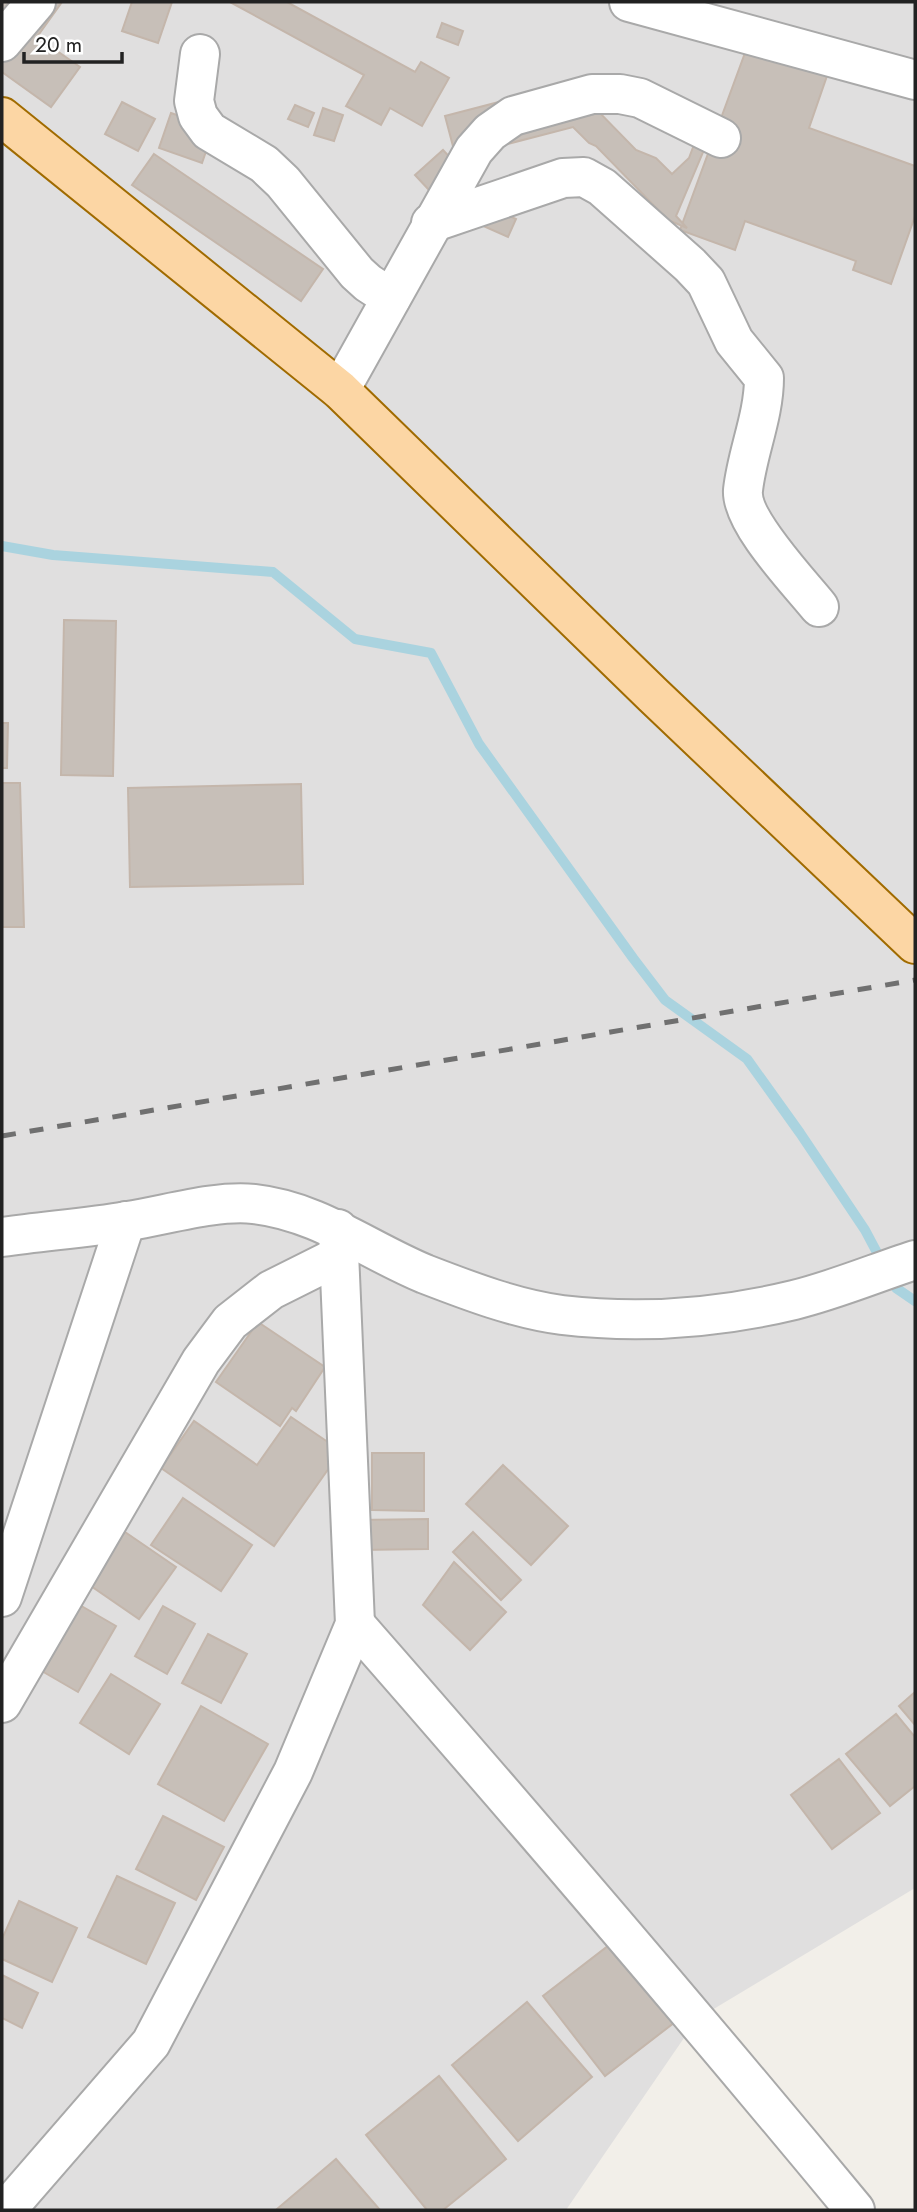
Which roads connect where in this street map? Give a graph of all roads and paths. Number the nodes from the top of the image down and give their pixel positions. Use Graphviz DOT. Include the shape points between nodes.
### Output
graph roads {
  1 [pos="36,2"];
  2 [pos="629,2"];
  3 [pos="2,42"];
  4 [pos="201,54"];
  5 [pos="915,80"];
  6 [pos="2,117"];
  7 [pos="721,138"];
  8 [pos="431,223"];
  9 [pos="391,298"];
  10 [pos="340,390"];
  11 [pos="819,607"];
  12 [pos="915,944"];
  13 [pos="126,1222"];
  14 [pos="2,1237"];
  15 [pos="339,1242"];
  16 [pos="915,1260"];
  17 [pos="2,1597"];
  18 [pos="355,1624"];
  19 [pos="2,1703"];
  20 [pos="6,2210"];
  21 [pos="855,2210"];
  1 -- 3 [label="street"];
  2 -- 5 [label="street"];
  4 -- 9 [label="street" via="194,101 209,131 264,164 357,273"];
  6 -- 10 [label="main road"];
  7 -- 8 [label="street" via="640,98 620,94 592,94 513,116 474,150"];
  8 -- 9 [label="street"];
  8 -- 11 [label="street" via="563,178 584,177 603,187 690,265 706,282 734,341 764,378 743,493 747,513"];
  9 -- 10 [label="street"];
  10 -- 12 [label="main road"];
  13 -- 14 [label="street"];
  13 -- 15 [label="street" via="253,1204 298,1213"];
  13 -- 17 [label="street"];
  15 -- 16 [label="street" via="497,1300 561,1315 636,1319 701,1316 795,1300"];
  15 -- 18 [label="street"];
  15 -- 19 [label="street" via="230,1322 201,1361"];
  18 -- 20 [label="street" via="292,1772 151,2043"];
  18 -- 21 [label="street" via="564,1863"];
}
